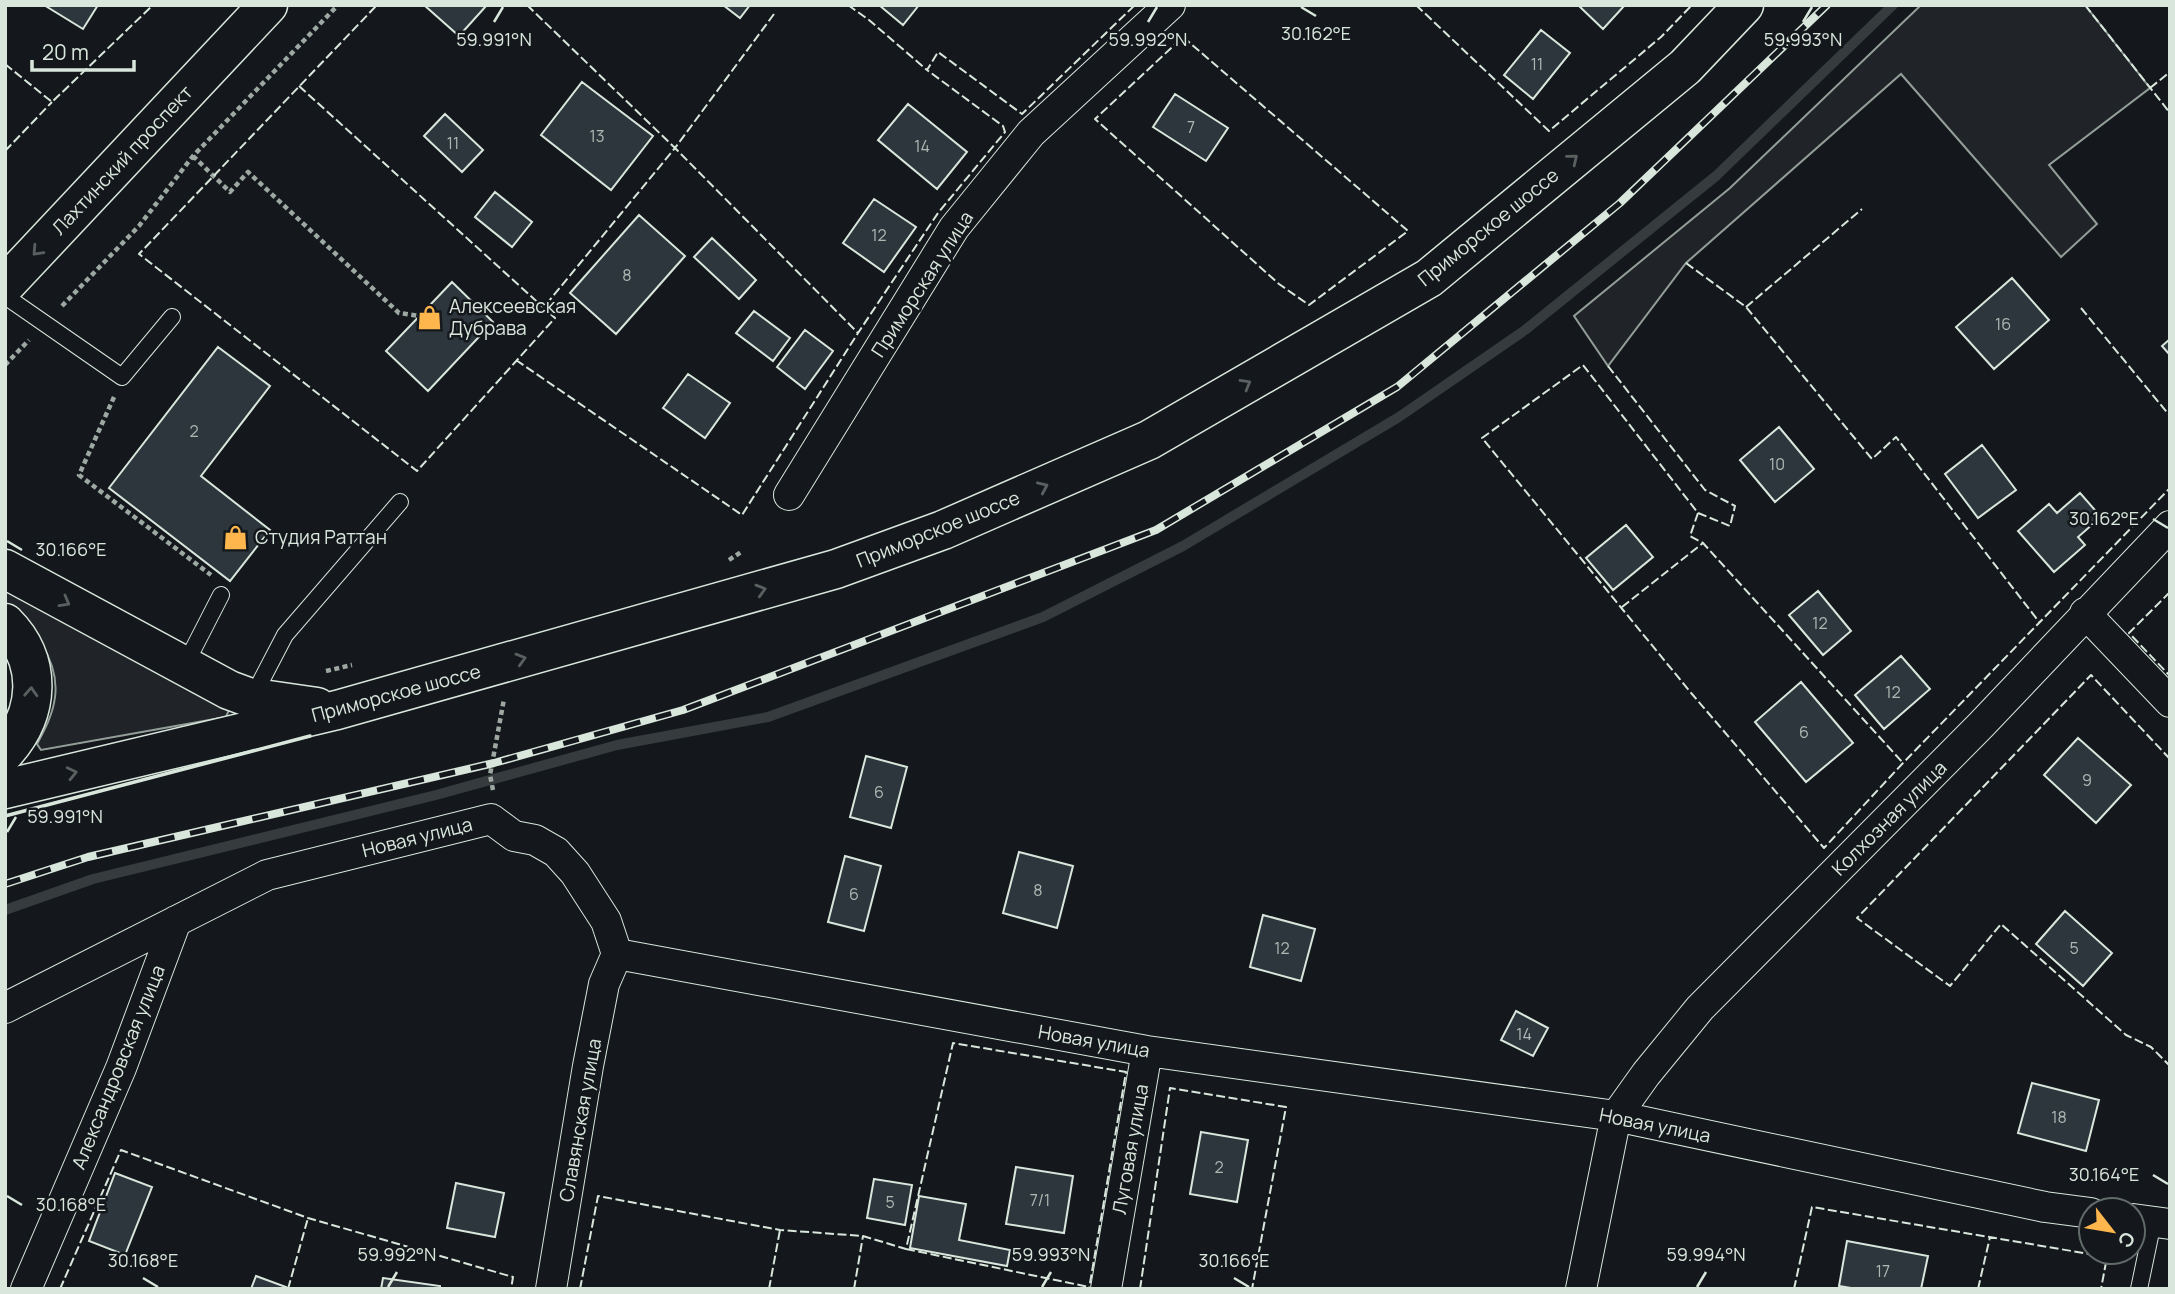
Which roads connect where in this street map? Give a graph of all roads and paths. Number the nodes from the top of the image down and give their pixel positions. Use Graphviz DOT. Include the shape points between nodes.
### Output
graph roads {
  1 [pos="268,5"];
  2 [pos="338,5"];
  3 [pos="1170,5"];
  4 [pos="1744,5"];
  5 [pos="193,156"];
  6 [pos="5,285"];
  7 [pos="5,296"];
  8 [pos="419,316"];
  9 [pos="172,317"];
  10 [pos="44,324"];
  11 [pos="5,365"];
  12 [pos="122,377"];
  13 [pos="789,495"];
  14 [pos="400,502"];
  15 [pos="2170,526"];
  16 [pos="741,552"];
  17 [pos="722,565"];
  18 [pos="5,569"];
  19 [pos="216,579"];
  20 [pos="221,596"];
  21 [pos="2085,613"];
  22 [pos="5,623"];
  23 [pos="365,662"];
  24 [pos="184,667"];
  25 [pos="324,671"];
  26 [pos="255,698"];
  27 [pos="2170,702"];
  28 [pos="337,710"];
  29 [pos="5,752"];
  30 [pos="490,775"];
  31 [pos="5,789"];
  32 [pos="493,791"];
  33 [pos="176,921"];
  34 [pos="617,954"];
  35 [pos="5,1008"];
  36 [pos="1147,1051"];
  37 [pos="1616,1116"];
  38 [pos="2077,1211"];
  39 [pos="2152,1222"];
  40 [pos="26,1289"];
  41 [pos="551,1289"];
  42 [pos="1106,1289"];
  43 [pos="1581,1289"];
  44 [pos="2139,1289"];
  1 -- 6 [label="main road, Лахтинский проспект, one-way"];
  2 -- 5 [label="path"];
  3 -- 13 [label="street, Приморская улица" via="1031,133 954,228"];
  28 -- 4 [label="main road, Приморское шоссе, one-way" via="836,569 943,530 1149,440 1429,278 1685,67"];
  5 -- 8 [label="path" via="230,192 248,172 399,313"];
  5 -- 10 [label="path" via="139,226"];
  7 -- 10 [label="lane"];
  9 -- 12 [label="lane"];
  10 -- 11 [label="path"];
  10 -- 12 [label="lane"];
  12 -- 19 [label="path" via="79,475"];
  14 -- 26 [label="lane" via="285,635"];
  15 -- 21 [label="street, Колхозная улица"];
  16 -- 17 [label="path"];
  18 -- 24 [label="main road, one-way"];
  20 -- 24 [label="lane"];
  21 -- 27 [label="street"];
  21 -- 37 [label="street, Колхозная улица" via="1981,725 1700,1008"];
  29 -- 22 [label="main road, one-way" via="18,739 30,711 33,686 23,645"];
  23 -- 25 [label="path"];
  24 -- 26 [label="main road"];
  26 -- 28 [label="main road"];
  31 -- 28 [label="main road, Приморское шоссе, one-way"];
  30 -- 32 [label="path"];
  33 -- 34 [label="street, Новая улица" via="267,875 491,819 514,836 556,852 606,921"];
  33 -- 35 [label="street, Новая улица"];
  33 -- 40 [label="street, Александровская улица" via="121,1068"];
  34 -- 36 [label="street, Новая улица"];
  34 -- 41 [label="street, Славянская улица" via="604,984"];
  36 -- 37 [label="street, Новая улица"];
  36 -- 42 [label="street, Луговая улица"];
  37 -- 38 [label="street, Новая улица"];
  37 -- 43 [label="street"];
  39 -- 44 [label="lane"];
}
